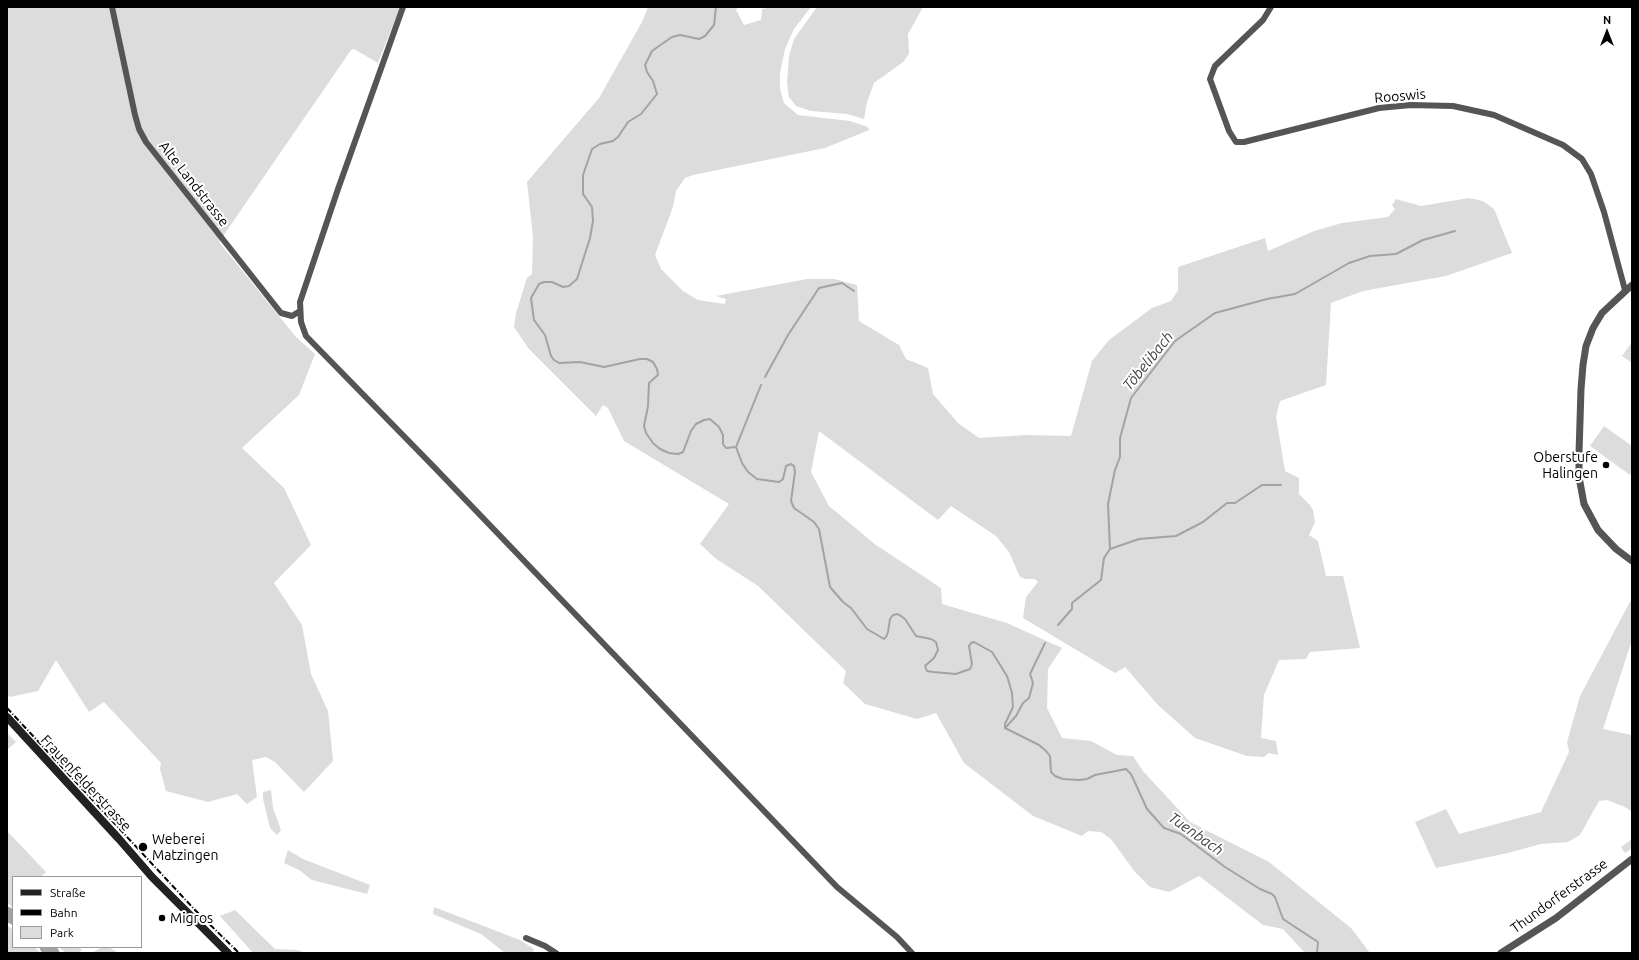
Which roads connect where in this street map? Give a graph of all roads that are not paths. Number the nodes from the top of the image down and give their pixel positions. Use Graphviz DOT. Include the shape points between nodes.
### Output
graph roads {
  1 [pos="112,7"];
  2 [pos="403,7"];
  3 [pos="1271,7"];
  4 [pos="1632,285"];
  5 [pos="1625,290"];
  6 [pos="300,311"];
  7 [pos="1632,561"];
  8 [pos="7,717"];
  9 [pos="1632,859"];
  10 [pos="526,938"];
  11 [pos="228,953"];
  12 [pos="556,953"];
  13 [pos="912,953"];
  14 [pos="1501,953"];
  1 -- 6 [label="street, Alte Landstrasse" via="135,115 146,142 281,313 292,316"];
  2 -- 6 [label="street" via="338,189 300,302"];
  3 -- 5 [label="street, Rooswis" via="1263,20 1215,66 1210,79 1229,132 1236,142 1385,108 1411,105 1453,106 1494,115 1563,145 1582,159 1591,174 1604,212"];
  4 -- 5 [label="street"];
  5 -- 7 [label="street" via="1602,313 1586,346 1581,388 1579,471 1584,504 1598,530"];
  6 -- 13 [label="street" via="306,336 810,860"];
  8 -- 11 [label="main road, Frauenfelderstrasse" via="152,877"];
  9 -- 14 [label="street, Thundorferstrasse" via="1556,918"];
  10 -- 12 [label="street"];
}
